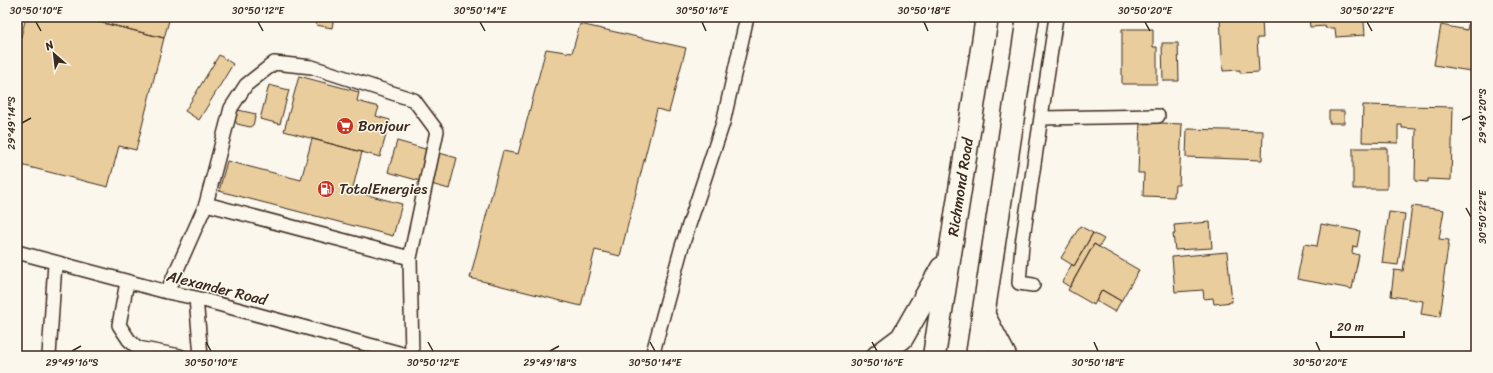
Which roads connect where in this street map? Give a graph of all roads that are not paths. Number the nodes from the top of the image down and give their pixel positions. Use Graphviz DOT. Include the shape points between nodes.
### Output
graph roads {
  1 [pos="747,17"];
  2 [pos="987,17"];
  3 [pos="1028,17"];
  4 [pos="1056,17"];
  5 [pos="1158,116"];
  6 [pos="1041,118"];
  7 [pos="206,204"];
  8 [pos="17,252"];
  9 [pos="949,256"];
  10 [pos="410,258"];
  11 [pos="54,263"];
  12 [pos="127,282"];
  13 [pos="1034,285"];
  14 [pos="167,292"];
  15 [pos="196,298"];
  16 [pos="983,314"];
  17 [pos="49,356"];
  18 [pos="180,356"];
  19 [pos="201,356"];
  20 [pos="411,356"];
  21 [pos="652,356"];
  22 [pos="878,356"];
  23 [pos="934,356"];
  24 [pos="977,356"];
  25 [pos="1004,356"];
  1 -- 21 [label="lane" via="723,123 682,246"];
  2 -- 9 [label="highway, Richmond Road"];
  3 -- 16 [label="highway"];
  4 -- 6 [label="lane"];
  5 -- 6 [label="lane"];
  6 -- 13 [label="lane" via="1022,244 1019,283"];
  7 -- 10 [label="lane"];
  7 -- 10 [label="lane" via="231,108 246,85 274,63 312,67 414,100 437,131"];
  7 -- 14 [label="lane"];
  8 -- 11 [label="lane, Alexander Road"];
  9 -- 22 [label="highway" via="902,338"];
  9 -- 23 [label="highway, Richmond Road"];
  10 -- 20 [label="lane"];
  11 -- 12 [label="lane, Alexander Road"];
  11 -- 17 [label="lane"];
  12 -- 14 [label="lane, Alexander Road"];
  12 -- 18 [label="lane" via="119,325 129,340 138,348"];
  14 -- 15 [label="lane, Alexander Road"];
  15 -- 19 [label="lane"];
  15 -- 20 [label="lane, Alexander Road"];
  16 -- 24 [label="highway"];
  16 -- 25 [label="highway"];
}
